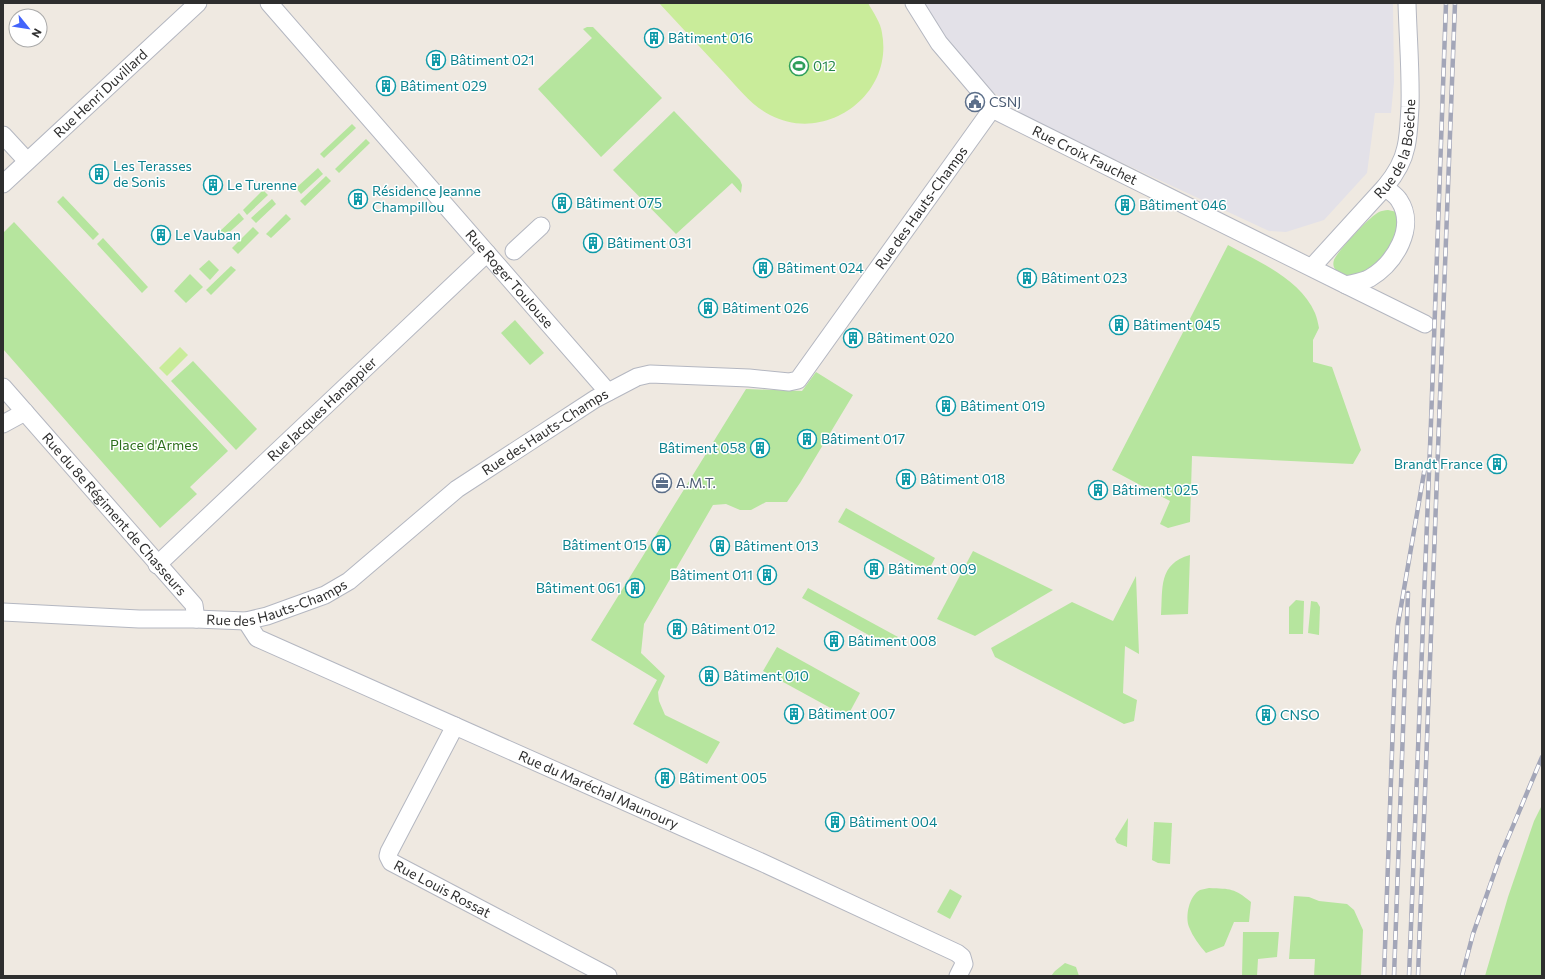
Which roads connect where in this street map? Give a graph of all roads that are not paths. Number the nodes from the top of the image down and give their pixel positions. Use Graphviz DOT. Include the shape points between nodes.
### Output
graph roads {
  1 [pos="198,3"];
  2 [pos="269,3"];
  3 [pos="914,3"];
  4 [pos="1407,3"];
  5 [pos="992,109"];
  6 [pos="3,135"];
  7 [pos="27,161"];
  8 [pos="3,184"];
  9 [pos="1385,187"];
  10 [pos="541,226"];
  11 [pos="514,251"];
  12 [pos="487,254"];
  13 [pos="1312,267"];
  14 [pos="1346,285"];
  15 [pos="1425,324"];
  16 [pos="3,387"];
  17 [pos="608,392"];
  18 [pos="25,412"];
  19 [pos="3,424"];
  20 [pos="157,565"];
  21 [pos="3,612"];
  22 [pos="196,619"];
  23 [pos="246,621"];
  24 [pos="455,726"];
  25 [pos="608,976"];
  26 [pos="958,976"];
  1 -- 7 [label="street, Rue Henri Duvillard"];
  2 -- 12 [label="street, Rue Roger Toulouse"];
  3 -- 5 [label="street" via="939,43 990,103"];
  4 -- 9 [label="street, Rue de la Boëche" via="1409,131 1398,168"];
  5 -- 13 [label="street, Rue Croix Fauchet"];
  5 -- 17 [label="street, Rue des Hauts-Champs" via="798,380 789,382 650,374"];
  6 -- 7 [label="street"];
  7 -- 8 [label="street, Rue Henri Duvillard"];
  9 -- 13 [label="street, Rue de la Boëche"];
  9 -- 14 [label="street" via="1398,199 1403,209 1406,220 1404,236 1393,256 1381,269 1370,278"];
  10 -- 11 [label="street"];
  12 -- 17 [label="street, Rue Roger Toulouse"];
  12 -- 20 [label="street, Rue Jacques Hanappier"];
  13 -- 14 [label="street, Rue Croix Fauchet"];
  14 -- 15 [label="street, Rue Croix Fauchet"];
  16 -- 18 [label="street"];
  17 -- 23 [label="street, Rue des Hauts-Champs" via="449,495 342,586 325,595"];
  18 -- 19 [label="street"];
  18 -- 20 [label="street, Rue du 8e Régiment de Chasseurs"];
  20 -- 22 [label="street, Rue du 8e Régiment de Chasseurs" via="194,606"];
  21 -- 22 [label="street, Rue des Hauts-Champs" via="139,619"];
  22 -- 23 [label="street, Rue des Hauts-Champs"];
  23 -- 24 [label="street, Rue du Maréchal Maunoury" via="257,638"];
  24 -- 25 [label="street, Rue Louis Rossat" via="389,852 391,862"];
  24 -- 26 [label="street, Rue du Maréchal Maunoury" via="754,858 957,953 962,957 964,964"];
}
